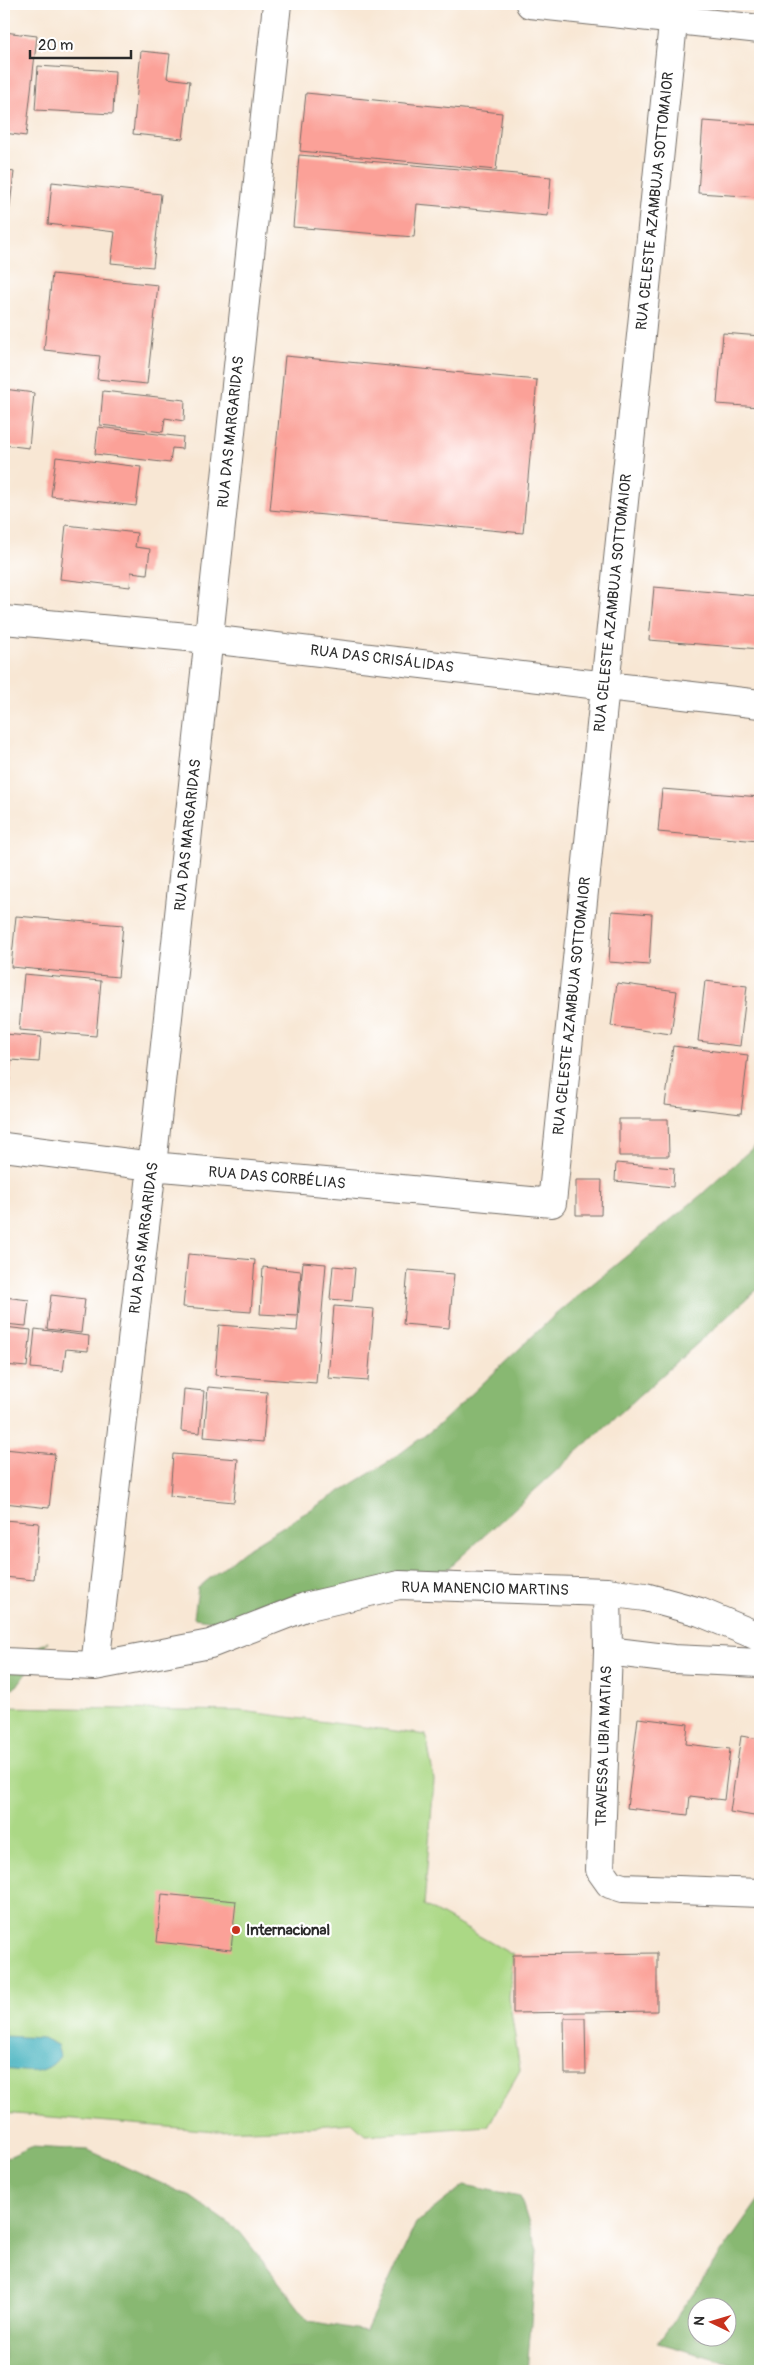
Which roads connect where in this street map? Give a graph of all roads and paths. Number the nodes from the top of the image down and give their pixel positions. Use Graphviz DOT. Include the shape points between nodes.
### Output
graph roads {
  1 [pos="277,4"];
  2 [pos="530,4"];
  3 [pos="674,12"];
  4 [pos="760,29"];
  5 [pos="4,620"];
  6 [pos="209,638"];
  7 [pos="604,686"];
  8 [pos="760,704"];
  9 [pos="4,1147"];
  10 [pos="152,1166"];
  11 [pos="552,1203"];
  12 [pos="607,1592"];
  13 [pos="760,1637"];
  14 [pos="608,1651"];
  15 [pos="4,1662"];
  16 [pos="760,1663"];
  17 [pos="95,1666"];
  18 [pos="760,1893"];
  1 -- 6 [label="street, RUA DAS MARGARIDAS"];
  2 -- 3 [label="street"];
  3 -- 4 [label="street"];
  3 -- 7 [label="street, RUA CELESTE AZAMBUJA SOTTOMAIOR"];
  5 -- 6 [label="street, RUA DAS CRISÁLIDAS"];
  6 -- 7 [label="street, RUA DAS CRISÁLIDAS"];
  6 -- 10 [label="street, RUA DAS MARGARIDAS"];
  7 -- 8 [label="street, RUA DAS CRISÁLIDAS"];
  7 -- 11 [label="street, RUA CELESTE AZAMBUJA SOTTOMAIOR"];
  9 -- 10 [label="street, RUA DAS CORBÉLIAS"];
  10 -- 11 [label="street, RUA DAS CORBÉLIAS"];
  10 -- 17 [label="street, RUA DAS MARGARIDAS"];
  12 -- 13 [label="street, RUA MANENCIO MARTINS" via="645,1596 700,1612"];
  12 -- 14 [label="street, TRAVESSA LIBIA MATIAS"];
  12 -- 17 [label="street, RUA MANENCIO MARTINS" via="399,1585 305,1607 210,1644"];
  14 -- 16 [label="street" via="673,1659"];
  14 -- 18 [label="street, TRAVESSA LIBIA MATIAS" via="600,1870 610,1884 623,1888"];
  15 -- 17 [label="street, RUA MANENCIO MARTINS"];
}
